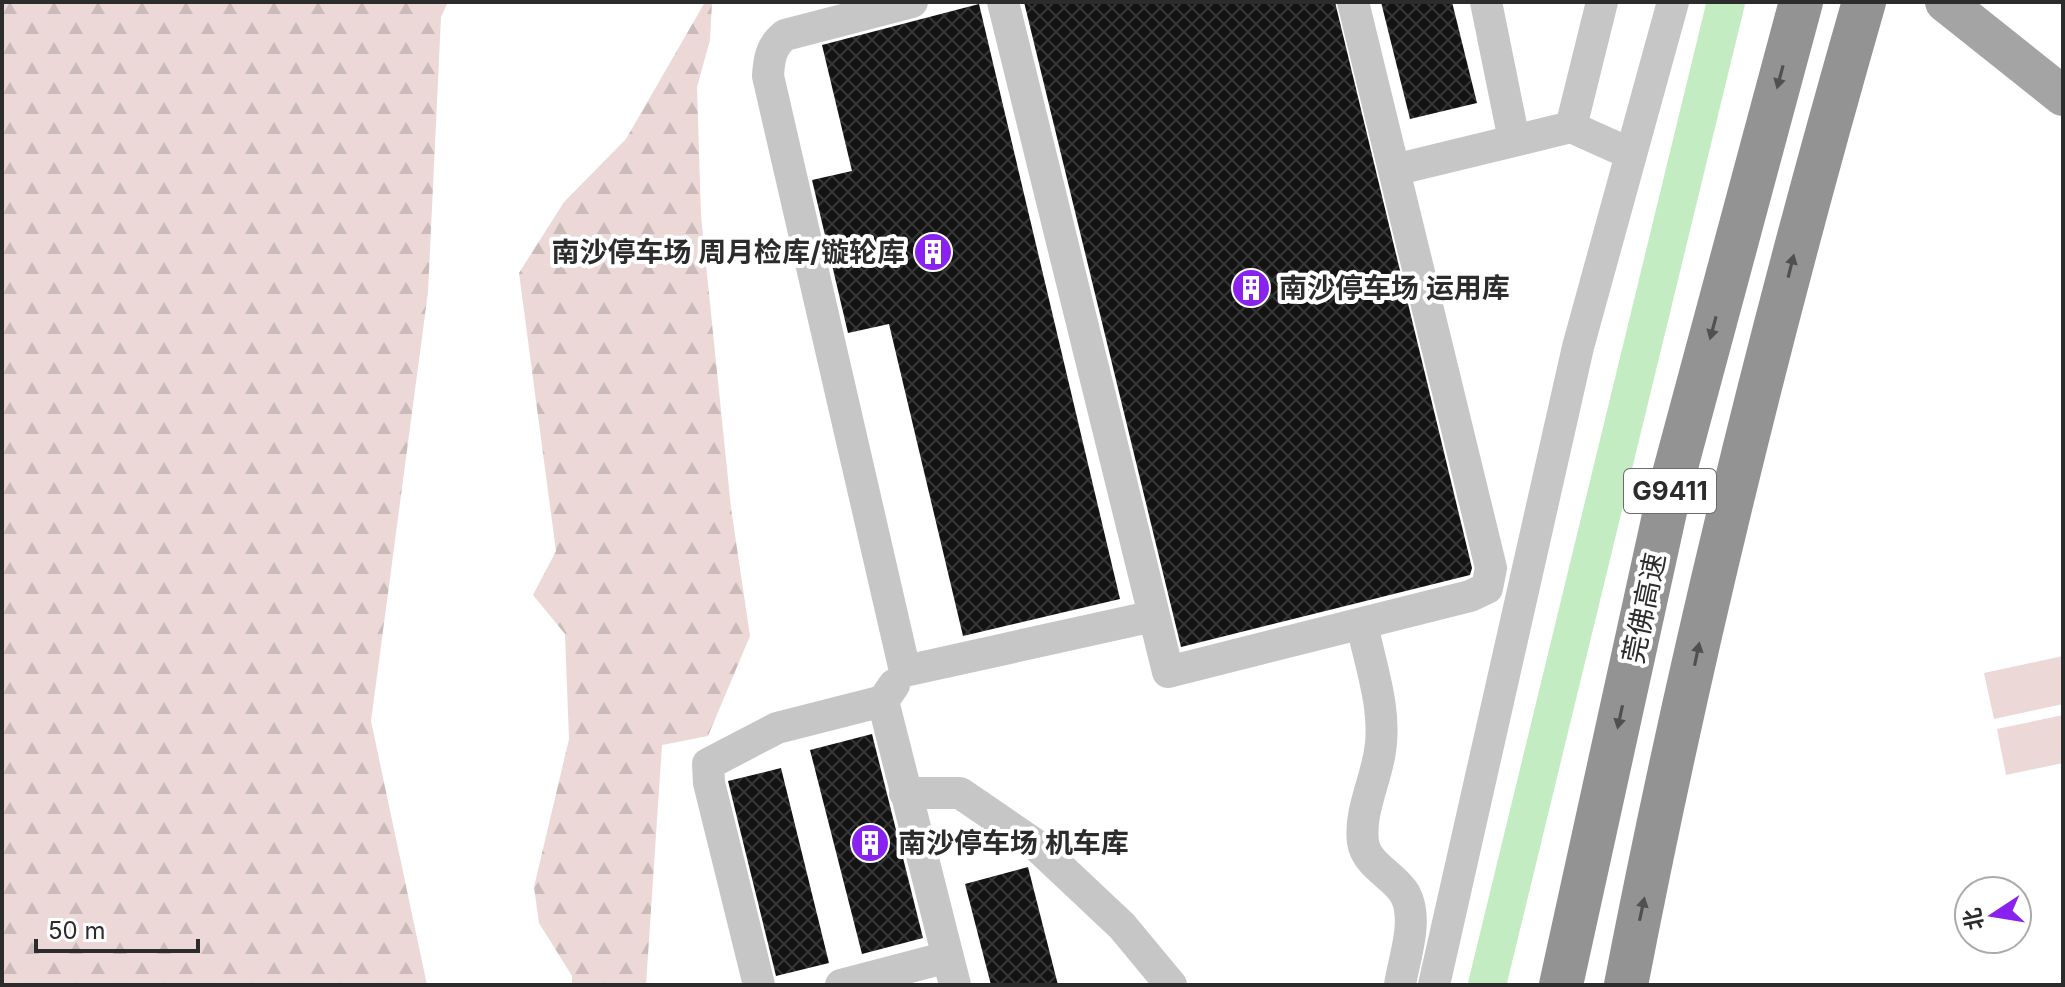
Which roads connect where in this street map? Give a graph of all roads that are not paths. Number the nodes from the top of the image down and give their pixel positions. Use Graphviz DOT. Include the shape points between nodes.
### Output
graph roads {
  1 [pos="912,2"];
  2 [pos="1003,2"];
  3 [pos="1353,2"];
  4 [pos="1486,2"];
  5 [pos="1602,2"];
  6 [pos="1673,2"];
  7 [pos="1801,2"];
  8 [pos="1864,2"];
  9 [pos="1945,2"];
  10 [pos="2063,96"];
  11 [pos="1571,127"];
  12 [pos="1514,140"];
  13 [pos="1631,154"];
  14 [pos="1394,170"];
  15 [pos="1154,616"];
  16 [pos="1362,624"];
  17 [pos="905,671"];
  18 [pos="883,701"];
  19 [pos="905,793"];
  20 [pos="952,971"];
  21 [pos="759,985"];
  22 [pos="841,985"];
  23 [pos="1171,985"];
  24 [pos="1400,985"];
  25 [pos="1434,985"];
  26 [pos="1561,985"];
  27 [pos="1626,985"];
  1 -- 17 [label="street" via="785,35 769,55 768,76"];
  2 -- 15 [label="street"];
  3 -- 14 [label="street"];
  4 -- 12 [label="street"];
  5 -- 11 [label="street"];
  6 -- 13 [label="street"];
  7 -- 26 [label="highway, 莞佛高速 / G9411, one-way" via="1669,493"];
  27 -- 8 [label="highway, G9411, one-way, bridge" via="1715,568 1811,187"];
  9 -- 10 [label="main road"];
  11 -- 12 [label="street"];
  11 -- 13 [label="street"];
  12 -- 14 [label="street"];
  13 -- 25 [label="street" via="1578,347"];
  14 -- 16 [label="street" via="1491,568 1487,588 1470,596"];
  15 -- 16 [label="street" via="1168,672"];
  15 -- 17 [label="street"];
  16 -- 24 [label="street" via="1381,717 1381,749 1363,846 1405,894 1411,921"];
  17 -- 18 [label="street"];
  18 -- 19 [label="street"];
  18 -- 21 [label="street" via="777,728 708,764"];
  19 -- 20 [label="street"];
  19 -- 23 [label="street" via="960,793 1036,845 1122,926"];
  20 -- 22 [label="street"];
}
